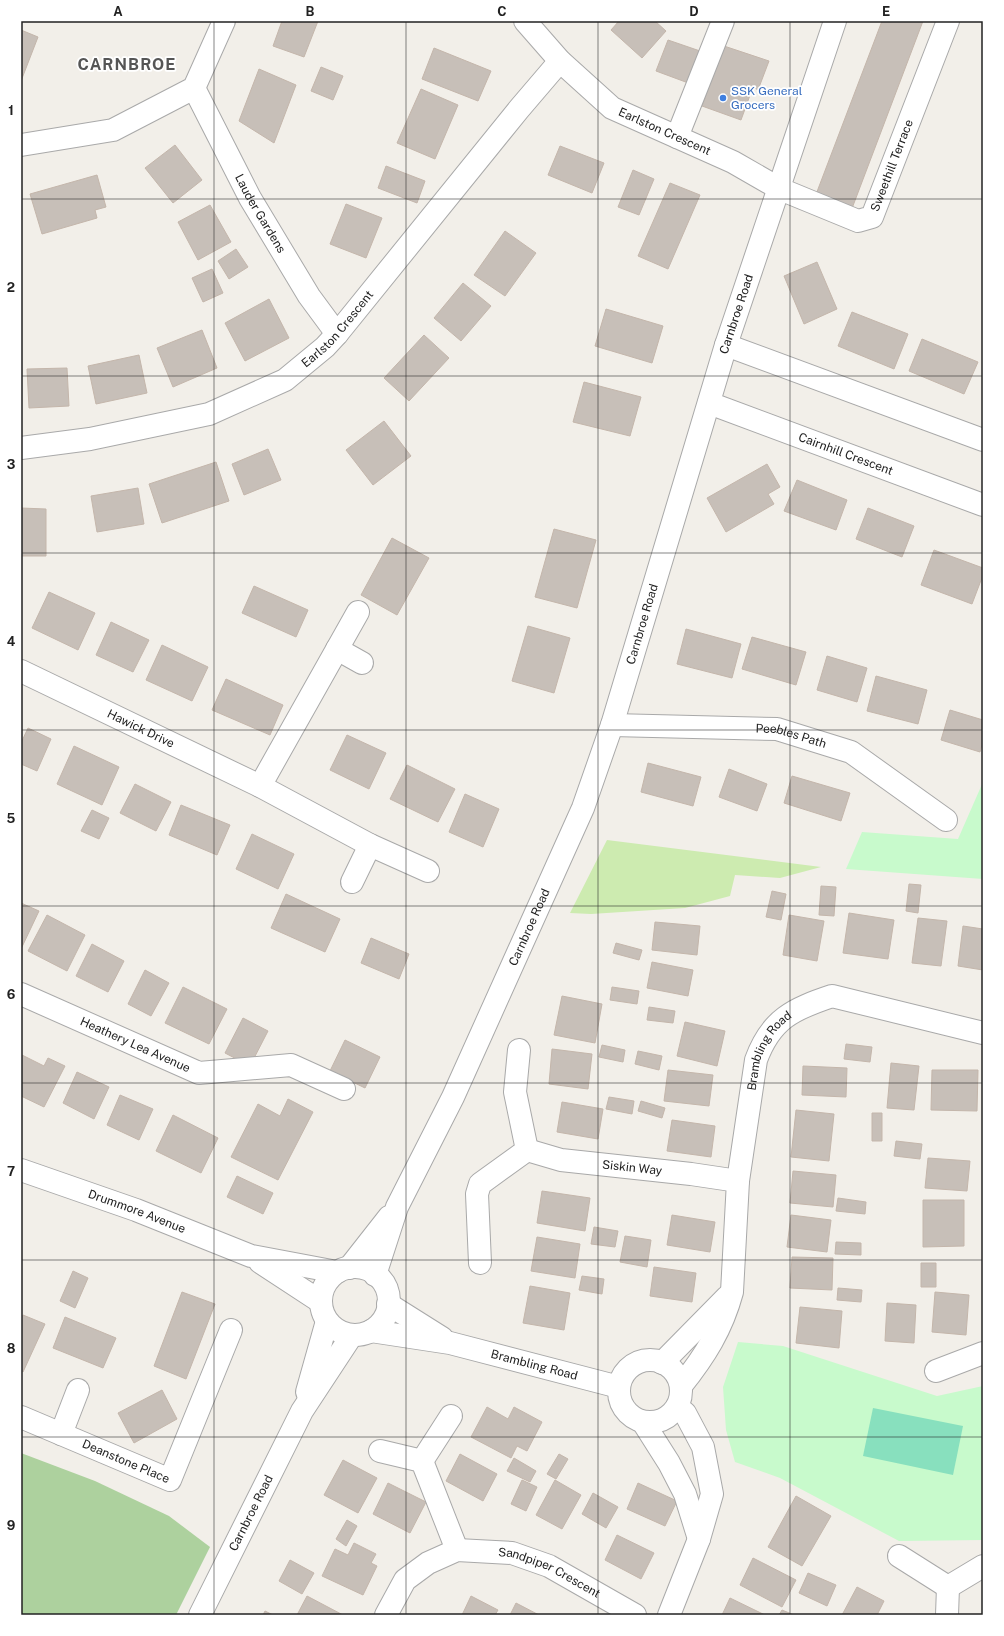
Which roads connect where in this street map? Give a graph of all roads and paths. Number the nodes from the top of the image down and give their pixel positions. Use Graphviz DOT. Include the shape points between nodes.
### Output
graph roads {
  1 [pos="224,21"];
  2 [pos="525,21"];
  3 [pos="723,21"];
  4 [pos="835,21"];
  5 [pos="948,21"];
  6 [pos="560,61"];
  7 [pos="194,88"];
  8 [pos="677,137"];
  9 [pos="21,145"];
  10 [pos="780,189"];
  11 [pos="337,334"];
  12 [pos="726,345"];
  13 [pos="709,403"];
  14 [pos="983,440"];
  15 [pos="21,448"];
  16 [pos="983,505"];
  17 [pos="358,612"];
  18 [pos="337,649"];
  19 [pos="362,663"];
  20 [pos="21,670"];
  21 [pos="612,726"];
  22 [pos="260,786"];
  23 [pos="946,820"];
  24 [pos="370,845"];
  25 [pos="428,871"];
  26 [pos="352,882"];
  27 [pos="21,994"];
  28 [pos="983,1033"];
  29 [pos="519,1050"];
  30 [pos="344,1090"];
  31 [pos="528,1150"];
  32 [pos="21,1170"];
  33 [pos="738,1181"];
  34 [pos="397,1207"];
  35 [pos="251,1256"];
  36 [pos="480,1263"];
  37 [pos="343,1270"];
  38 [pos="375,1275"];
  39 [pos="732,1292"];
  40 [pos="388,1304"];
  41 [pos="324,1311"];
  42 [pos="231,1330"];
  43 [pos="362,1333"];
  44 [pos="450,1343"];
  45 [pos="983,1353"];
  46 [pos="662,1363"];
  47 [pos="936,1371"];
  48 [pos="619,1387"];
  49 [pos="78,1390"];
  50 [pos="679,1396"];
  51 [pos="302,1411"];
  52 [pos="451,1416"];
  53 [pos="21,1417"];
  54 [pos="643,1422"];
  55 [pos="61,1434"];
  56 [pos="380,1451"];
  57 [pos="422,1461"];
  58 [pos="699,1539"];
  59 [pos="458,1550"];
  60 [pos="899,1556"];
  61 [pos="983,1566"];
  62 [pos="948,1587"];
  63 [pos="200,1615"];
  64 [pos="386,1615"];
  65 [pos="635,1615"];
  66 [pos="668,1615"];
  67 [pos="947,1615"];
  1 -- 7 [label="street"];
  2 -- 6 [label="street, Earlston Crescent"];
  3 -- 8 [label="street"];
  4 -- 10 [label="street, Carnbroe Road"];
  5 -- 10 [label="street, Sweethill Terrace" via="872,217 858,221"];
  6 -- 8 [label="street, Earlston Crescent" via="612,108"];
  6 -- 11 [label="street, Earlston Crescent"];
  7 -- 9 [label="street" via="113,130"];
  7 -- 11 [label="street, Lauder Gardens" via="250,198 309,296"];
  8 -- 10 [label="street, Earlston Crescent" via="733,162"];
  10 -- 12 [label="street, Carnbroe Road"];
  11 -- 15 [label="street, Earlston Crescent" via="285,380 209,414 90,439"];
  12 -- 13 [label="street, Carnbroe Road"];
  12 -- 14 [label="street"];
  13 -- 16 [label="street, Cairnhill Crescent"];
  13 -- 21 [label="street, Carnbroe Road"];
  17 -- 18 [label="street"];
  18 -- 19 [label="street"];
  18 -- 22 [label="street"];
  20 -- 22 [label="street, Hawick Drive"];
  21 -- 23 [label="street, Peebles Path" via="777,729 851,752"];
  21 -- 34 [label="street, Carnbroe Road" via="580,815 453,1097"];
  22 -- 24 [label="street, Hawick Drive"];
  24 -- 25 [label="street, Hawick Drive"];
  24 -- 26 [label="street"];
  27 -- 30 [label="street, Heathery Lea Avenue" via="199,1073 291,1066"];
  28 -- 33 [label="street, Brambling Road" via="832,996 808,1004 788,1015 770,1030 756,1060"];
  29 -- 31 [label="street" via="515,1092"];
  31 -- 33 [label="street, Siskin Way" via="560,1160"];
  31 -- 36 [label="street" via="480,1184 477,1194"];
  32 -- 35 [label="street, Drummore Avenue" via="136,1210"];
  33 -- 39 [label="street, Brambling Road"];
  34 -- 37 [label="street, Carnbroe Road"];
  34 -- 38 [label="street, Carnbroe Road"];
  35 -- 37 [label="street, Drummore Avenue"];
  35 -- 41 [label="street, Drummore Avenue"];
  37 -- 38 [label="street" via="365,1269"];
  37 -- 41 [label="street" via="322,1290"];
  38 -- 40 [label="street" via="384,1285"];
  39 -- 46 [label="street"];
  39 -- 50 [label="street, Brambling Road" via="728,1309 716,1335"];
  40 -- 43 [label="street" via="381,1323"];
  40 -- 44 [label="street, Brambling Road"];
  41 -- 43 [label="street" via="335,1329"];
  41 -- 51 [label="street, Carnbroe Road"];
  42 -- 55 [label="street, Deanstone Place" via="170,1480"];
  43 -- 44 [label="street, Brambling Road"];
  43 -- 51 [label="street, Carnbroe Road"];
  44 -- 48 [label="street, Brambling Road"];
  45 -- 47 [label="street"];
  46 -- 48 [label="street" via="643,1361 634,1365 623,1376"];
  46 -- 50 [label="street" via="674,1372"];
  48 -- 54 [label="street" via="622,1406 633,1417"];
  49 -- 55 [label="street"];
  50 -- 54 [label="street" via="666,1418 656,1422"];
  50 -- 58 [label="street" via="703,1447 712,1494"];
  51 -- 63 [label="street, Carnbroe Road"];
  52 -- 57 [label="street"];
  53 -- 55 [label="street, Deanstone Place"];
  54 -- 58 [label="street" via="685,1494"];
  56 -- 57 [label="street"];
  57 -- 59 [label="street"];
  58 -- 66 [label="street"];
  59 -- 64 [label="street, Sandpiper Crescent" via="428,1563 405,1580"];
  59 -- 65 [label="street, Sandpiper Crescent" via="512,1553 549,1566"];
  60 -- 62 [label="street"];
  61 -- 62 [label="street"];
  62 -- 67 [label="street"];
}
